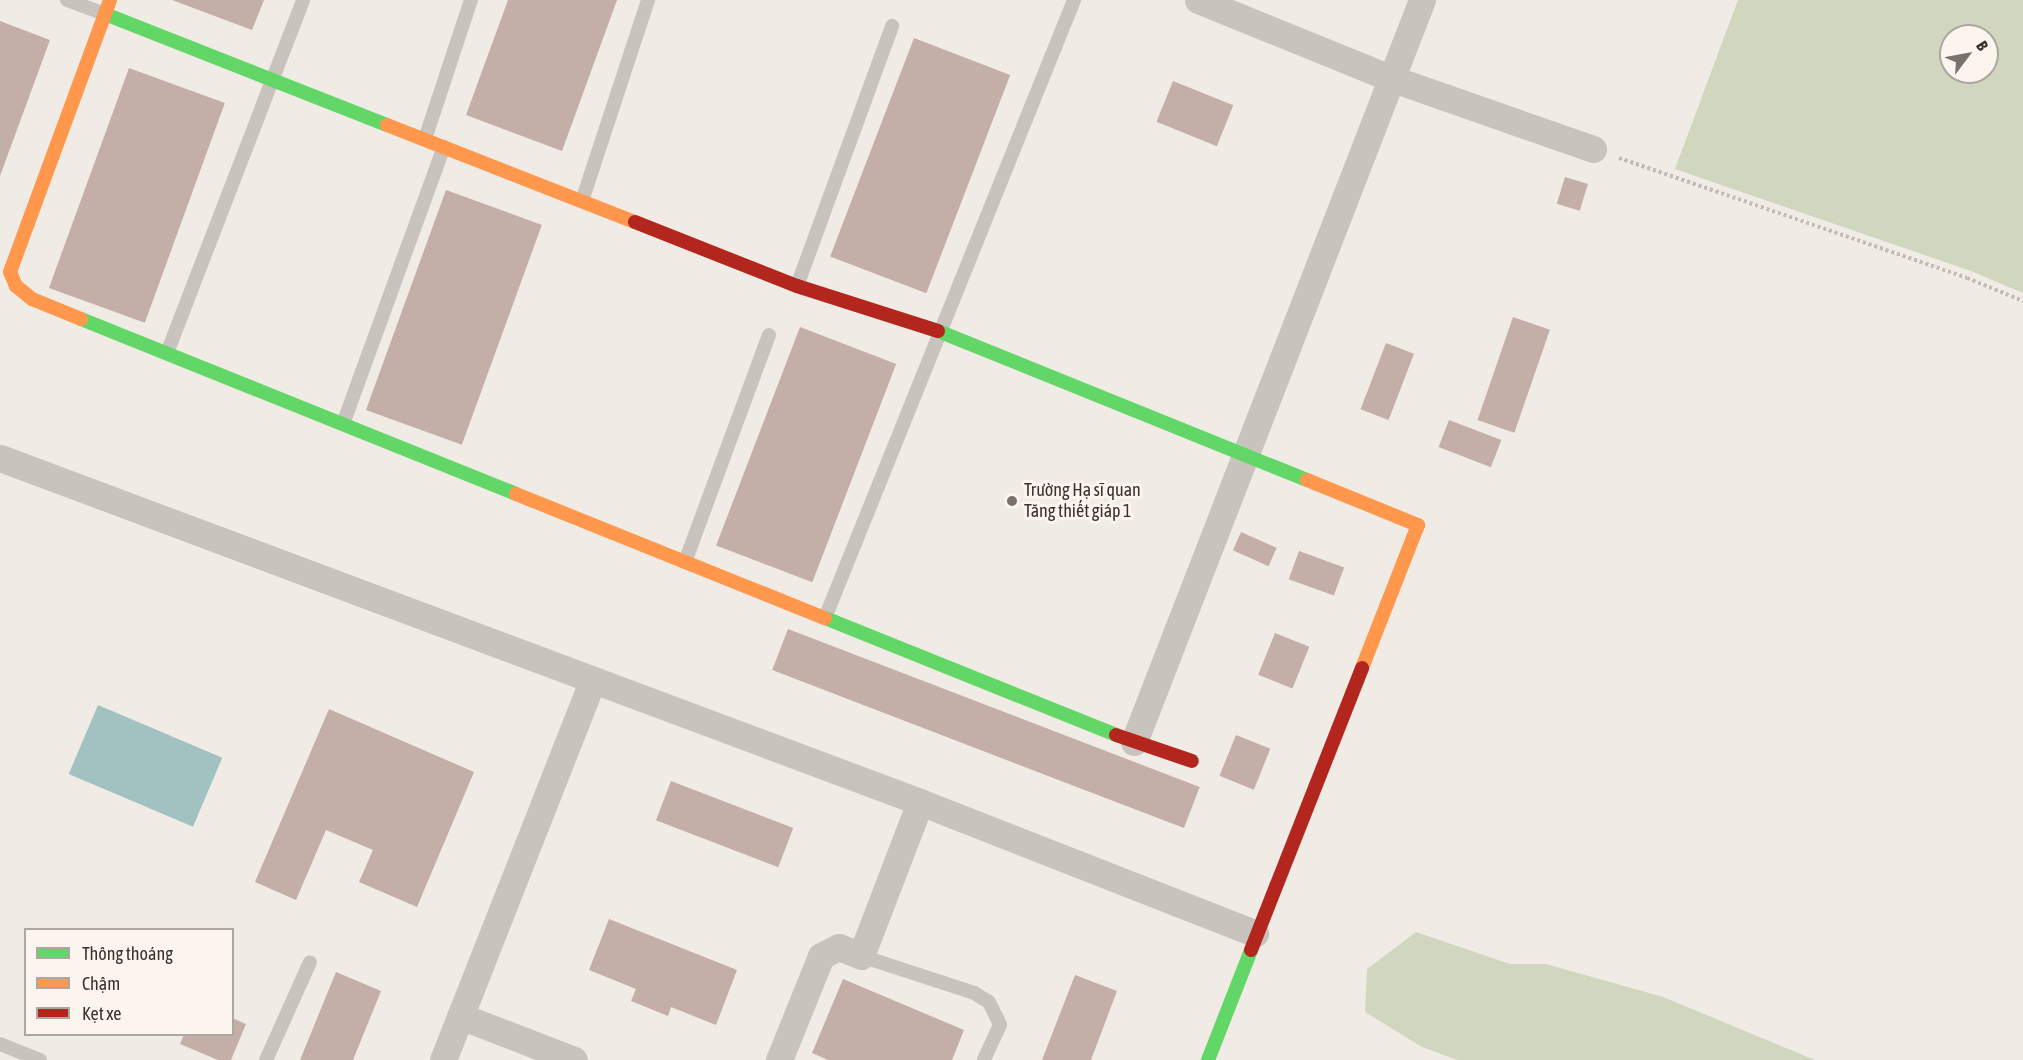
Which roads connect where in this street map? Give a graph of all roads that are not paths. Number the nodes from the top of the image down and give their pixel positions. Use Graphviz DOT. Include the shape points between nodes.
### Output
graph roads {
  1 [pos="67,0"];
  2 [pos="110,0"];
  3 [pos="303,0"];
  4 [pos="471,0"];
  5 [pos="648,0"];
  6 [pos="1074,0"];
  7 [pos="1198,0"];
  8 [pos="1422,0"];
  9 [pos="105,14"];
  10 [pos="892,26"];
  11 [pos="1393,79"];
  12 [pos="272,81"];
  13 [pos="424,139"];
  14 [pos="444,147"];
  15 [pos="1593,148"];
  16 [pos="582,201"];
  17 [pos="797,286"];
  18 [pos="941,332"];
  19 [pos="769,335"];
  20 [pos="167,353"];
  21 [pos="343,424"];
  22 [pos="1245,452"];
  23 [pos="0,458"];
  24 [pos="685,562"];
  25 [pos="825,618"];
  26 [pos="593,680"];
  27 [pos="1134,742"];
  28 [pos="1192,761"];
  29 [pos="920,802"];
  30 [pos="1255,933"];
  31 [pos="861,956"];
  32 [pos="310,962"];
  33 [pos="460,1016"];
  34 [pos="0,1044"];
  35 [pos="40,1060"];
  36 [pos="266,1060"];
  37 [pos="443,1060"];
  38 [pos="574,1060"];
  39 [pos="779,1060"];
  40 [pos="984,1060"];
  41 [pos="1208,1060"];
  1 -- 9 [label="lane"];
  2 -- 9 [label="street"];
  3 -- 12 [label="lane"];
  4 -- 13 [label="lane"];
  5 -- 16 [label="lane"];
  6 -- 18 [label="lane"];
  7 -- 11 [label="street"];
  8 -- 11 [label="street"];
  9 -- 12 [label="street"];
  9 -- 20 [label="street" via="10,272 16,286 32,299"];
  10 -- 17 [label="lane"];
  11 -- 15 [label="street"];
  11 -- 22 [label="street"];
  12 -- 13 [label="street"];
  12 -- 20 [label="lane"];
  13 -- 14 [label="street"];
  14 -- 16 [label="street"];
  14 -- 21 [label="lane"];
  16 -- 17 [label="street"];
  17 -- 18 [label="street"];
  18 -- 22 [label="street"];
  18 -- 25 [label="lane"];
  19 -- 24 [label="lane"];
  20 -- 21 [label="street"];
  21 -- 24 [label="street"];
  22 -- 27 [label="street"];
  22 -- 30 [label="street" via="1418,525"];
  23 -- 26 [label="street"];
  24 -- 25 [label="street"];
  25 -- 27 [label="street"];
  26 -- 29 [label="street"];
  26 -- 33 [label="street"];
  27 -- 28 [label="street"];
  29 -- 30 [label="street"];
  29 -- 31 [label="street"];
  30 -- 41 [label="street"];
  31 -- 39 [label="street" via="838,947 821,956"];
  31 -- 40 [label="lane" via="974,993 989,1002 1000,1025"];
  32 -- 36 [label="lane"];
  33 -- 37 [label="street"];
  33 -- 38 [label="street"];
  34 -- 35 [label="lane"];
}
